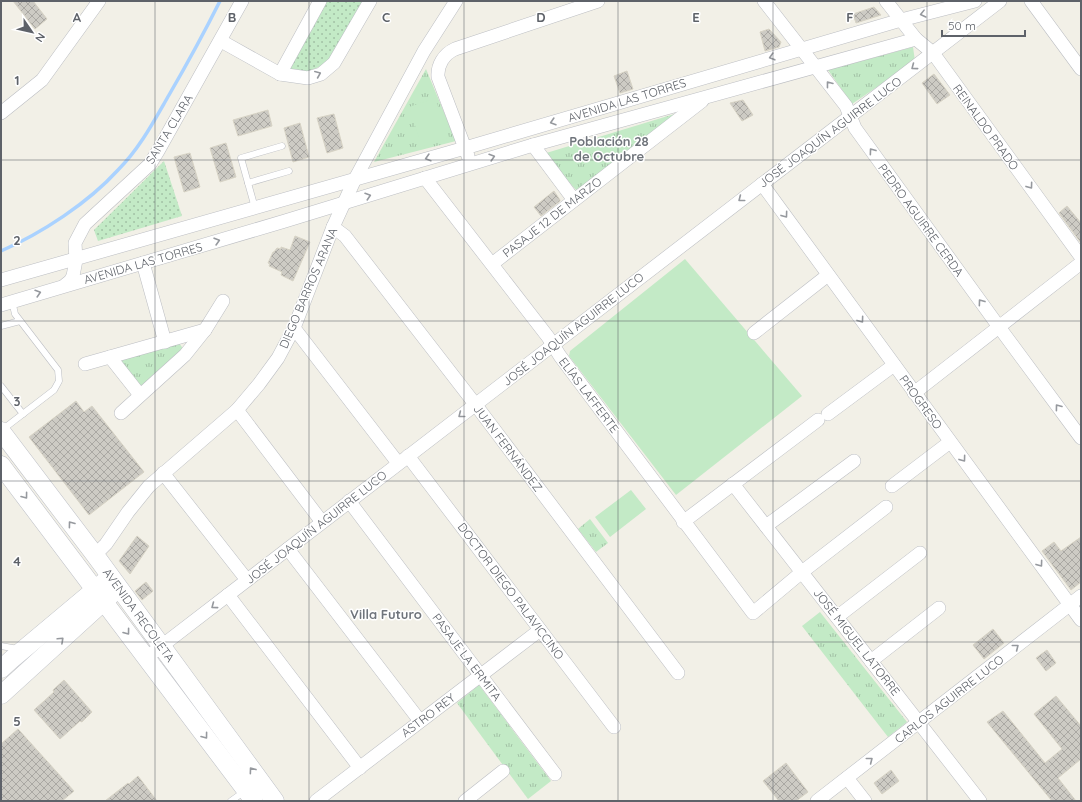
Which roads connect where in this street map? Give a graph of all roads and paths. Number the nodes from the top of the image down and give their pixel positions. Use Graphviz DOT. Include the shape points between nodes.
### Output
graph roads {
  1 [pos="99,1"];
  2 [pos="242,1"];
  3 [pos="320,1"];
  4 [pos="370,1"];
  5 [pos="456,1"];
  6 [pos="764,1"];
  7 [pos="886,1"];
  8 [pos="975,1"];
  9 [pos="1000,1"];
  10 [pos="1032,1"];
  11 [pos="590,2"];
  12 [pos="901,20"];
  13 [pos="916,39"];
  14 [pos="221,41"];
  15 [pos="802,49"];
  16 [pos="933,53"];
  17 [pos="816,67"];
  18 [pos="1081,69"];
  19 [pos="280,74"];
  20 [pos="706,97"];
  21 [pos="1,113"];
  22 [pos="850,116"];
  23 [pos="533,145"];
  24 [pos="282,146"];
  25 [pos="465,148"];
  26 [pos="471,164"];
  27 [pos="289,172"];
  28 [pos="425,178"];
  29 [pos="355,179"];
  30 [pos="248,183"];
  31 [pos="762,184"];
  32 [pos="574,200"];
  33 [pos="279,201"];
  34 [pos="344,204"];
  35 [pos="254,208"];
  36 [pos="285,221"];
  37 [pos="333,228"];
  38 [pos="1081,257"];
  39 [pos="76,260"];
  40 [pos="143,262"];
  41 [pos="1081,263"];
  42 [pos="492,264"];
  43 [pos="828,275"];
  44 [pos="1,280"];
  45 [pos="65,285"];
  46 [pos="223,301"];
  47 [pos="7,303"];
  48 [pos="20,321"];
  49 [pos="1,326"];
  50 [pos="999,327"];
  51 [pos="294,328"];
  52 [pos="206,330"];
  53 [pos="754,333"];
  54 [pos="165,342"];
  55 [pos="553,344"];
  56 [pos="110,358"];
  57 [pos="85,364"];
  58 [pos="894,365"];
  59 [pos="1,386"];
  60 [pos="914,393"];
  61 [pos="140,395"];
  62 [pos="475,404"];
  63 [pos="237,410"];
  64 [pos="121,412"];
  65 [pos="23,414"];
  66 [pos="1,431"];
  67 [pos="1081,438"];
  68 [pos="950,442"];
  69 [pos="403,460"];
  70 [pos="854,461"];
  71 [pos="1,465"];
  72 [pos="163,473"];
  73 [pos="733,484"];
  74 [pos="892,486"];
  75 [pos="349,501"];
  76 [pos="886,507"];
  77 [pos="322,522"];
  78 [pos="683,522"];
  79 [pos="766,526"];
  80 [pos="288,549"];
  81 [pos="920,553"];
  82 [pos="95,555"];
  83 [pos="802,572"];
  84 [pos="247,580"];
  85 [pos="115,582"];
  86 [pos="99,595"];
  87 [pos="228,595"];
  88 [pos="1081,596"];
  89 [pos="1070,605"];
  90 [pos="939,608"];
  91 [pos="837,617"];
  92 [pos="1081,620"];
  93 [pos="540,630"];
  94 [pos="1,646"];
  95 [pos="161,646"];
  96 [pos="146,658"];
  97 [pos="17,661"];
  98 [pos="871,661"];
  99 [pos="678,674"];
  100 [pos="481,675"];
  101 [pos="1,695"];
  102 [pos="420,721"];
  103 [pos="919,722"];
  104 [pos="614,727"];
  105 [pos="360,768"];
  106 [pos="503,771"];
  107 [pos="555,774"];
  108 [pos="847,778"];
  109 [pos="250,795"];
  110 [pos="471,799"];
  111 [pos="231,801"];
  112 [pos="275,801"];
  113 [pos="316,801"];
  114 [pos="817,801"];
  115 [pos="864,801"];
  116 [pos="980,801"];
  1 -- 21 [label="street" via="42,80"];
  2 -- 14 [label="street, SANTA CLARA"];
  3 -- 19 [label="street"];
  19 -- 4 [label="street, one-way" via="308,78 321,74 334,63"];
  5 -- 29 [label="street, DIEGO BARROS ARANA" via="424,51"];
  6 -- 15 [label="street, PEDRO AGUIRRE CERDA"];
  7 -- 12 [label="street, REINALDO PRADO"];
  8 -- 12 [label="street, AVENIDA LAS TORRES, one-way"];
  9 -- 16 [label="street, JOSÉ JOAQUÍN AGUIRRE LUCO"];
  10 -- 18 [label="street"];
  11 -- 25 [label="street" via="455,49 442,60 438,78"];
  12 -- 13 [label="street, REINALDO PRADO"];
  12 -- 15 [label="street, AVENIDA LAS TORRES"];
  13 -- 16 [label="street, REINALDO PRADO"];
  13 -- 17 [label="street, AVENIDA LAS TORRES"];
  14 -- 19 [label="street"];
  14 -- 39 [label="street, SANTA CLARA" via="150,164 85,224 75,243"];
  15 -- 17 [label="street, PEDRO AGUIRRE CERDA"];
  15 -- 25 [label="street, AVENIDA LAS TORRES, one-way"];
  16 -- 22 [label="street, JOSÉ JOAQUÍN AGUIRRE LUCO, one-way"];
  16 -- 38 [label="street, REINALDO PRADO, one-way"];
  17 -- 20 [label="street, AVENIDA LAS TORRES"];
  22 -- 17 [label="street, PEDRO AGUIRRE CERDA, one-way" via="846,106"];
  20 -- 23 [label="street, AVENIDA LAS TORRES"];
  20 -- 32 [label="street, PASAJE 12 DE MARZO"];
  22 -- 31 [label="street, JOSÉ JOAQUÍN AGUIRRE LUCO"];
  50 -- 22 [label="street, PEDRO AGUIRRE CERDA, one-way" via="855,128"];
  26 -- 23 [label="street, AVENIDA LAS TORRES, one-way"];
  23 -- 32 [label="street"];
  24 -- 30 [label="lane" via="241,158"];
  25 -- 26 [label="street"];
  25 -- 29 [label="street, AVENIDA LAS TORRES, one-way"];
  26 -- 28 [label="street, AVENIDA LAS TORRES"];
  27 -- 30 [label="lane"];
  34 -- 28 [label="street, AVENIDA LAS TORRES, one-way"];
  28 -- 42 [label="street, ELÍAS LAFFERTE"];
  29 -- 33 [label="street, AVENIDA LAS TORRES"];
  29 -- 34 [label="street, DIEGO BARROS ARANA"];
  30 -- 35 [label="lane"];
  31 -- 43 [label="street, PROGRESO, one-way"];
  31 -- 55 [label="street, JOSÉ JOAQUÍN AGUIRRE LUCO, one-way"];
  32 -- 42 [label="street, PASAJE 12 DE MARZO"];
  33 -- 35 [label="street, AVENIDA LAS TORRES"];
  33 -- 36 [label="street"];
  34 -- 36 [label="street, AVENIDA LAS TORRES"];
  34 -- 37 [label="street, DIEGO BARROS ARANA"];
  35 -- 39 [label="street, AVENIDA LAS TORRES"];
  40 -- 36 [label="street, AVENIDA LAS TORRES, one-way"];
  37 -- 51 [label="street, DIEGO BARROS ARANA"];
  37 -- 62 [label="street, JUAN FERNÁNDEZ" via="345,236"];
  39 -- 44 [label="street, AVENIDA LAS TORRES"];
  39 -- 45 [label="street, SANTA CLARA" via="73,276"];
  40 -- 45 [label="street, AVENIDA LAS TORRES"];
  40 -- 54 [label="street"];
  41 -- 50 [label="street"];
  42 -- 55 [label="street, ELÍAS LAFFERTE"];
  43 -- 53 [label="street"];
  43 -- 58 [label="street, PROGRESO, one-way"];
  47 -- 45 [label="street, AVENIDA LAS TORRES, one-way"];
  46 -- 52 [label="street"];
  47 -- 48 [label="lane"];
  48 -- 49 [label="lane"];
  48 -- 65 [label="lane" via="58,370 59,381 54,390"];
  50 -- 60 [label="street"];
  67 -- 50 [label="street, PEDRO AGUIRRE CERDA, one-way"];
  51 -- 63 [label="street, DIEGO BARROS ARANA" via="278,358"];
  51 -- 69 [label="street, DOCTOR DIEGO PALAVICCINO"];
  52 -- 54 [label="street"];
  52 -- 61 [label="street" via="185,355"];
  54 -- 56 [label="street"];
  55 -- 62 [label="street, JOSÉ JOAQUÍN AGUIRRE LUCO"];
  55 -- 78 [label="street, ELÍAS LAFFERTE"];
  56 -- 57 [label="street"];
  56 -- 61 [label="street"];
  58 -- 60 [label="street, PROGRESO"];
  58 -- 73 [label="street"];
  59 -- 65 [label="lane"];
  60 -- 68 [label="street, PROGRESO"];
  61 -- 64 [label="street"];
  62 -- 69 [label="street, JOSÉ JOAQUÍN AGUIRRE LUCO, one-way"];
  62 -- 99 [label="street, JUAN FERNÁNDEZ"];
  63 -- 72 [label="street, DIEGO BARROS ARANA"];
  63 -- 77 [label="street"];
  65 -- 66 [label="lane"];
  82 -- 66 [label="main road, AVENIDA RECOLETA, one-way"];
  68 -- 74 [label="street"];
  68 -- 89 [label="street, PROGRESO, one-way"];
  69 -- 75 [label="street, JOSÉ JOAQUÍN AGUIRRE LUCO"];
  69 -- 93 [label="street, DOCTOR DIEGO PALAVICCINO"];
  70 -- 79 [label="street"];
  71 -- 86 [label="main road, AVENIDA RECOLETA, one-way"];
  72 -- 82 [label="street, DIEGO BARROS ARANA" via="139,497 106,544"];
  72 -- 84 [label="street"];
  73 -- 78 [label="street"];
  73 -- 79 [label="street, JOSÉ MIGUEL LATORRE"];
  75 -- 77 [label="street, JOSÉ JOAQUÍN AGUIRRE LUCO"];
  75 -- 100 [label="street, PASAJE LA ERMITA"];
  76 -- 83 [label="street"];
  77 -- 80 [label="street, JOSÉ JOAQUÍN AGUIRRE LUCO"];
  78 -- 83 [label="street, ELÍAS LAFFERTE" via="753,613"];
  79 -- 83 [label="street, JOSÉ MIGUEL LATORRE"];
  80 -- 84 [label="street, JOSÉ JOAQUÍN AGUIRRE LUCO"];
  80 -- 102 [label="street"];
  81 -- 91 [label="street"];
  82 -- 85 [label="main road, AVENIDA RECOLETA"];
  83 -- 91 [label="street, JOSÉ MIGUEL LATORRE"];
  84 -- 87 [label="street, JOSÉ JOAQUÍN AGUIRRE LUCO"];
  85 -- 86 [label="main road"];
  85 -- 95 [label="main road, AVENIDA RECOLETA"];
  86 -- 96 [label="main road, AVENIDA RECOLETA, one-way"];
  86 -- 97 [label="main road"];
  87 -- 95 [label="street, JOSÉ JOAQUÍN AGUIRRE LUCO, one-way"];
  87 -- 105 [label="street"];
  88 -- 89 [label="street, CARLOS AGUIRRE LUCO"];
  89 -- 92 [label="street, PROGRESO"];
  103 -- 89 [label="street, CARLOS AGUIRRE LUCO, one-way"];
  90 -- 98 [label="street"];
  91 -- 98 [label="street, JOSÉ MIGUEL LATORRE"];
  93 -- 100 [label="street, ASTRO REY"];
  93 -- 104 [label="street, DOCTOR DIEGO PALAVICCINO"];
  94 -- 97 [label="lane"];
  95 -- 96 [label="street, JOSÉ JOAQUÍN AGUIRRE LUCO"];
  112 -- 95 [label="main road, AVENIDA RECOLETA, one-way"];
  96 -- 109 [label="main road, AVENIDA RECOLETA, one-way"];
  97 -- 101 [label="main road"];
  98 -- 103 [label="street, JOSÉ MIGUEL LATORRE"];
  100 -- 102 [label="street, ASTRO REY"];
  100 -- 107 [label="street, PASAJE LA ERMITA"];
  102 -- 105 [label="street, ASTRO REY"];
  108 -- 103 [label="street, CARLOS AGUIRRE LUCO, one-way"];
  103 -- 116 [label="street, JOSÉ MIGUEL LATORRE"];
  105 -- 113 [label="street, ASTRO REY"];
  106 -- 110 [label="street"];
  108 -- 114 [label="street, CARLOS AGUIRRE LUCO"];
  108 -- 115 [label="street"];
  109 -- 111 [label="lane"];
}
